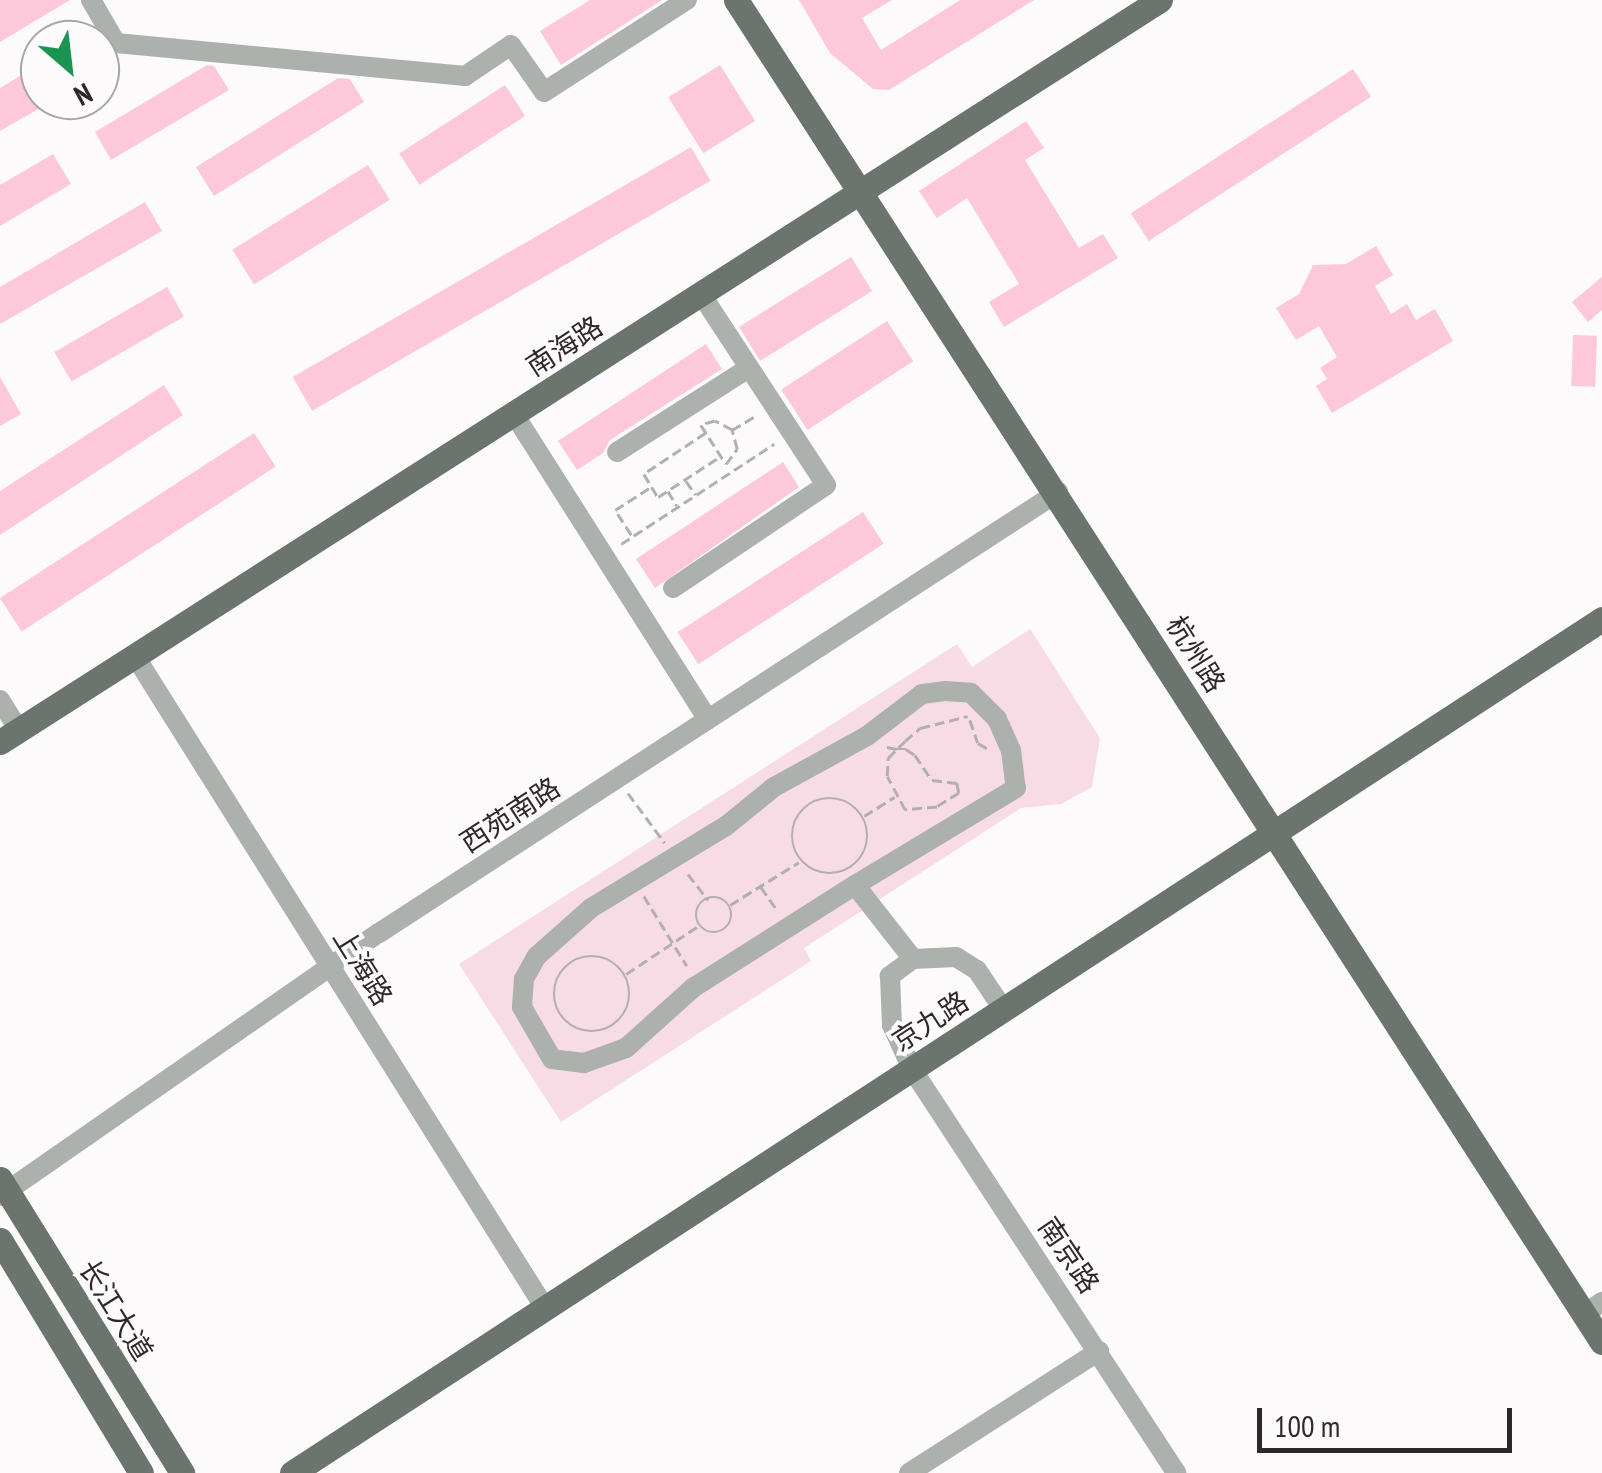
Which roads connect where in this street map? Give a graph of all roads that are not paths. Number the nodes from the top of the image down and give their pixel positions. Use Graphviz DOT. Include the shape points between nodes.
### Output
graph roads {
  1 [pos="91,0"];
  2 [pos="687,0"];
  3 [pos="736,0"];
  4 [pos="1160,0"];
  5 [pos="862,191"];
  6 [pos="700,294"];
  7 [pos="749,368"];
  8 [pos="514,414"];
  9 [pos="618,452"];
  10 [pos="1058,492"];
  11 [pos="673,588"];
  12 [pos="1602,619"];
  13 [pos="136,656"];
  14 [pos="0,700"];
  15 [pos="708,720"];
  16 [pos="9,736"];
  17 [pos="1274,832"];
  18 [pos="855,885"];
  19 [pos="913,959"];
  20 [pos="330,966"];
  21 [pos="1003,1010"];
  22 [pos="912,1069"];
  23 [pos="2,1188"];
  24 [pos="0,1240"];
  25 [pos="544,1308"];
  26 [pos="1593,1308"];
  27 [pos="1602,1342"];
  28 [pos="1100,1351"];
  29 [pos="141,1473"];
  30 [pos="182,1473"];
  31 [pos="292,1473"];
  32 [pos="909,1473"];
  33 [pos="1176,1473"];
  1 -- 2 [label="street" via="116,42 465,76 511,45 544,92"];
  3 -- 5 [label="main road, 杭州路"];
  4 -- 5 [label="main road, 南海路"];
  5 -- 6 [label="main road, 南海路"];
  5 -- 10 [label="main road, 杭州路"];
  6 -- 7 [label="street"];
  6 -- 8 [label="main road, 南海路"];
  7 -- 9 [label="street"];
  7 -- 11 [label="street" via="826,485"];
  8 -- 13 [label="main road, 南海路"];
  8 -- 15 [label="street"];
  10 -- 15 [label="street, 西苑南路"];
  10 -- 17 [label="main road, 杭州路"];
  12 -- 17 [label="main road, 京九路"];
  13 -- 16 [label="main road, 南海路"];
  13 -- 20 [label="street, 上海路"];
  14 -- 16 [label="street"];
  15 -- 20 [label="street, 西苑南路"];
  17 -- 21 [label="main road, 京九路"];
  17 -- 26 [label="main road, 杭州路"];
  18 -- 18 [label="street" via="698,984 626,1048 584,1063 552,1059 522,1007 524,979 537,956 591,908 677,858 774,788 867,736 922,694 971,693 998,719 1016,788"];
  18 -- 19 [label="street"];
  19 -- 21 [label="street" via="956,957 977,970"];
  19 -- 22 [label="street, 南京路" via="890,976 892,1025"];
  20 -- 23 [label="street, 西苑南路"];
  20 -- 25 [label="street, 上海路"];
  21 -- 22 [label="main road, 京九路"];
  22 -- 25 [label="main road, 京九路"];
  22 -- 28 [label="street, 南京路"];
  23 -- 30 [label="main road, 长江大道"];
  24 -- 29 [label="main road"];
  25 -- 31 [label="main road, 京九路"];
  26 -- 27 [label="main road, 杭州路"];
  28 -- 32 [label="street"];
  28 -- 33 [label="street, 南京路"];
}
